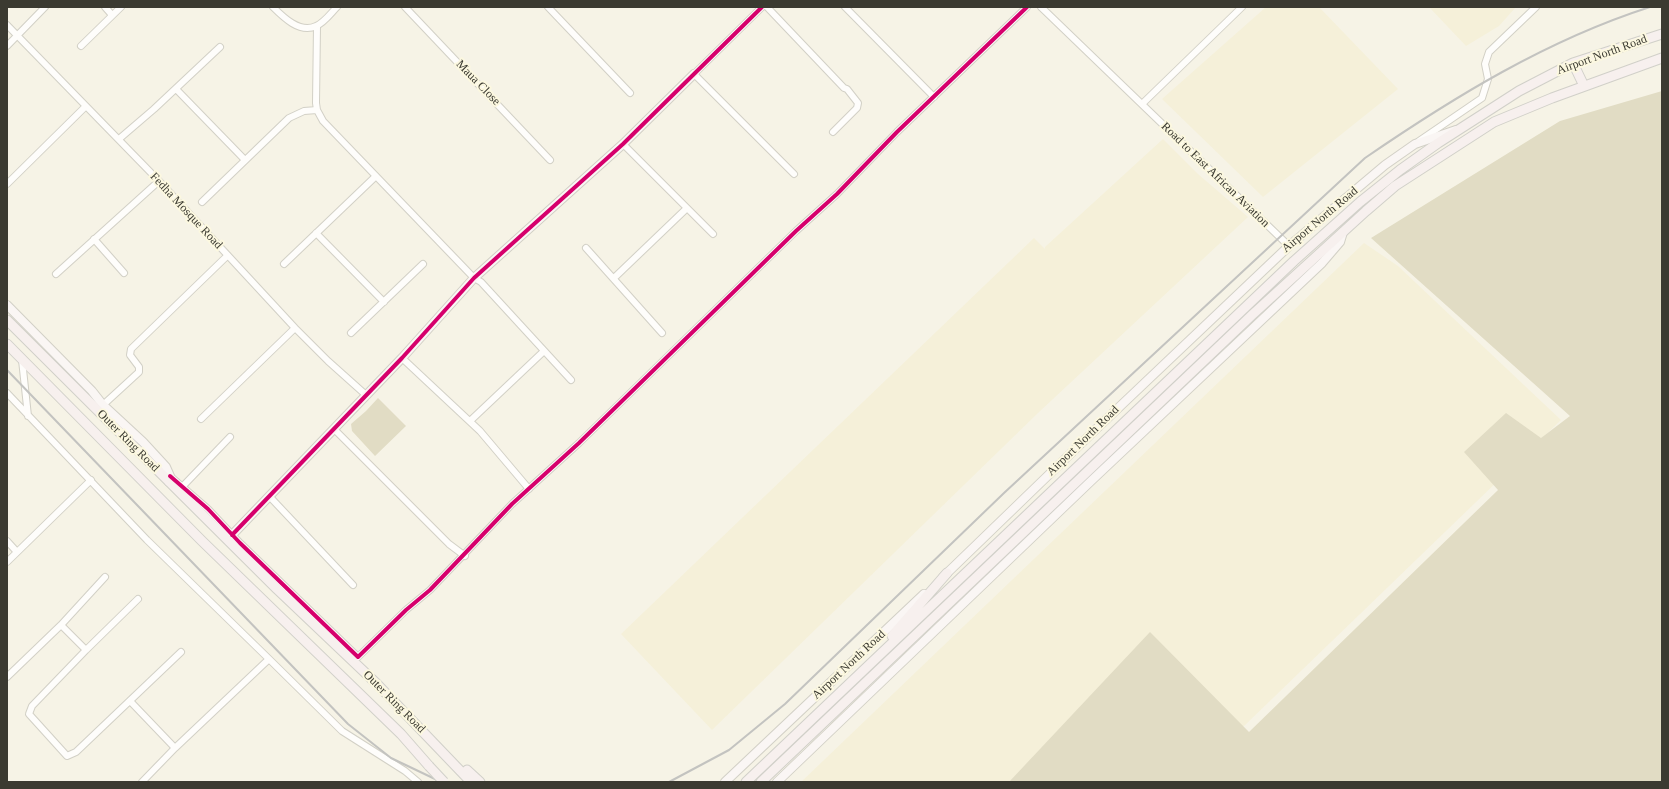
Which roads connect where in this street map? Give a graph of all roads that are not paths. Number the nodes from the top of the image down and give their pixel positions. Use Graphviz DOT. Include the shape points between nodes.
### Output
graph roads {
  1 [pos="45,7"];
  2 [pos="105,7"];
  3 [pos="121,7"];
  4 [pos="273,7"];
  5 [pos="337,7"];
  6 [pos="405,7"];
  7 [pos="548,7"];
  8 [pos="762,7"];
  9 [pos="767,7"];
  10 [pos="845,7"];
  11 [pos="1027,7"];
  12 [pos="1041,7"];
  13 [pos="1242,7"];
  14 [pos="1536,7"];
  15 [pos="112,15"];
  16 [pos="7,25"];
  17 [pos="317,26"];
  18 [pos="1662,34"];
  19 [pos="18,36"];
  20 [pos="7,46"];
  21 [pos="81,46"];
  22 [pos="220,47"];
  23 [pos="1662,58"];
  24 [pos="1573,63"];
  25 [pos="694,74"];
  26 [pos="1584,86"];
  27 [pos="176,89"];
  28 [pos="630,93"];
  29 [pos="934,97"];
  30 [pos="1142,104"];
  31 [pos="85,107"];
  32 [pos="317,110"];
  33 [pos="1461,128"];
  34 [pos="833,132"];
  35 [pos="118,139"];
  36 [pos="623,144"];
  37 [pos="1415,144"];
  38 [pos="245,160"];
  39 [pos="550,160"];
  40 [pos="794,174"];
  41 [pos="376,176"];
  42 [pos="159,181"];
  43 [pos="7,184"];
  44 [pos="202,202"];
  45 [pos="686,209"];
  46 [pos="1345,230"];
  47 [pos="316,233"];
  48 [pos="713,234"];
  49 [pos="94,239"];
  50 [pos="1289,246"];
  51 [pos="586,248"];
  52 [pos="227,256"];
  53 [pos="284,264"];
  54 [pos="424,264"];
  55 [pos="124,273"];
  56 [pos="56,274"];
  57 [pos="474,278"];
  58 [pos="614,278"];
  59 [pos="384,302"];
  60 [pos="7,305"];
  61 [pos="7,320"];
  62 [pos="295,328"];
  63 [pos="662,332"];
  64 [pos="351,333"];
  65 [pos="7,344"];
  66 [pos="544,351"];
  67 [pos="402,358"];
  68 [pos="22,359"];
  69 [pos="571,380"];
  70 [pos="7,393"];
  71 [pos="366,394"];
  72 [pos="103,405"];
  73 [pos="28,416"];
  74 [pos="201,419"];
  75 [pos="470,421"];
  76 [pos="334,429"];
  77 [pos="230,437"];
  78 [pos="169,479"];
  79 [pos="91,480"];
  80 [pos="183,486"];
  81 [pos="529,489"];
  82 [pos="270,497"];
  83 [pos="231,539"];
  84 [pos="7,541"];
  85 [pos="17,552"];
  86 [pos="464,556"];
  87 [pos="7,562"];
  88 [pos="947,573"];
  89 [pos="105,577"];
  90 [pos="353,585"];
  91 [pos="138,598"];
  92 [pos="61,625"];
  93 [pos="86,650"];
  94 [pos="181,652"];
  95 [pos="879,655"];
  96 [pos="269,659"];
  97 [pos="7,677"];
  98 [pos="130,700"];
  99 [pos="175,748"];
  100 [pos="450,760"];
  101 [pos="429,766"];
  102 [pos="142,782"];
  103 [pos="418,782"];
  104 [pos="436,782"];
  105 [pos="444,782"];
  106 [pos="471,782"];
  107 [pos="480,782"];
  108 [pos="725,782"];
  109 [pos="746,782"];
  110 [pos="761,782"];
  111 [pos="777,782"];
  1 -- 19 [label="street"];
  2 -- 15 [label="street"];
  3 -- 15 [label="street"];
  4 -- 17 [label="street" via="298,26"];
  5 -- 17 [label="street"];
  6 -- 39 [label="street, Maua Close"];
  7 -- 28 [label="street"];
  8 -- 25 [label="street"];
  9 -- 34 [label="street" via="858,103 857,108"];
  10 -- 29 [label="street"];
  11 -- 29 [label="street"];
  12 -- 30 [label="street, Road to East African Aviation"];
  13 -- 30 [label="street"];
  14 -- 37 [label="street" via="1489,52 1485,64 1488,79 1482,98"];
  15 -- 21 [label="street"];
  16 -- 19 [label="street, Fedha Mosque Road"];
  17 -- 32 [label="street"];
  18 -- 24 [label="main road, Airport North Road"];
  19 -- 20 [label="street"];
  19 -- 31 [label="street, Fedha Mosque Road"];
  22 -- 27 [label="street"];
  23 -- 26 [label="main road, Airport North Road"];
  24 -- 26 [label="main road"];
  24 -- 33 [label="main road, Airport North Road" via="1519,91"];
  25 -- 36 [label="main road"];
  25 -- 40 [label="street"];
  26 -- 46 [label="main road, Airport North Road" via="1512,114 1476,133 1396,186"];
  27 -- 35 [label="street"];
  27 -- 38 [label="street"];
  29 -- 81 [label="street" via="838,194 796,230"];
  30 -- 50 [label="street, Road to East African Aviation"];
  31 -- 35 [label="street, Fedha Mosque Road"];
  31 -- 43 [label="street"];
  32 -- 38 [label="street" via="304,111 289,118"];
  32 -- 41 [label="street" via="323,121"];
  33 -- 37 [label="main road, Airport North Road"];
  33 -- 95 [label="main road, Airport North Road" via="1400,170 1300,256"];
  35 -- 42 [label="street, Fedha Mosque Road"];
  36 -- 45 [label="street"];
  36 -- 57 [label="main road"];
  37 -- 50 [label="main road, Airport North Road" via="1385,165"];
  38 -- 44 [label="street"];
  41 -- 47 [label="street"];
  41 -- 57 [label="street"];
  42 -- 49 [label="street"];
  42 -- 52 [label="street, Fedha Mosque Road"];
  45 -- 48 [label="street"];
  45 -- 58 [label="street"];
  46 -- 110 [label="main road, Airport North Road"];
  46 -- 111 [label="main road, Airport North Road" via="1336,247 1317,268"];
  47 -- 53 [label="street"];
  47 -- 59 [label="street"];
  49 -- 55 [label="street"];
  49 -- 56 [label="street"];
  50 -- 88 [label="main road, Airport North Road"];
  51 -- 58 [label="street"];
  52 -- 62 [label="street, Fedha Mosque Road"];
  52 -- 72 [label="street" via="131,349 130,355 139,367 139,372"];
  54 -- 59 [label="street"];
  57 -- 66 [label="street" via="481,282"];
  57 -- 67 [label="main road"];
  58 -- 63 [label="street"];
  59 -- 64 [label="street"];
  60 -- 72 [label="main road"];
  61 -- 78 [label="main road, Outer Ring Road"];
  62 -- 71 [label="street, Fedha Mosque Road"];
  62 -- 74 [label="street"];
  65 -- 68 [label="main road, Outer Ring Road"];
  66 -- 69 [label="street"];
  66 -- 75 [label="street"];
  67 -- 71 [label="main road"];
  67 -- 75 [label="street"];
  68 -- 73 [label="street"];
  68 -- 101 [label="main road, Outer Ring Road" via="218,556 401,734"];
  70 -- 73 [label="street"];
  71 -- 76 [label="main road"];
  72 -- 78 [label="main road" via="166,467"];
  73 -- 79 [label="street"];
  75 -- 81 [label="street"];
  76 -- 82 [label="main road"];
  76 -- 86 [label="street"];
  77 -- 80 [label="street"];
  78 -- 80 [label="street"];
  78 -- 83 [label="main road, Outer Ring Road"];
  79 -- 85 [label="street"];
  79 -- 96 [label="street" via="142,535"];
  80 -- 83 [label="street"];
  81 -- 86 [label="street" via="489,526"];
  82 -- 83 [label="main road"];
  82 -- 90 [label="street"];
  83 -- 86 [label="street" via="358,657"];
  83 -- 100 [label="main road, Outer Ring Road"];
  84 -- 85 [label="street"];
  85 -- 87 [label="street"];
  88 -- 95 [label="main road" via="901,625"];
  88 -- 108 [label="main road, Airport North Road"];
  89 -- 92 [label="street"];
  91 -- 93 [label="street"];
  92 -- 93 [label="street"];
  92 -- 97 [label="street"];
  93 -- 98 [label="street" via="32,706 30,717 67,756 76,752"];
  94 -- 98 [label="street"];
  95 -- 109 [label="main road, Airport North Road"];
  96 -- 99 [label="street"];
  96 -- 103 [label="street" via="342,731"];
  98 -- 99 [label="street"];
  99 -- 102 [label="street"];
  100 -- 106 [label="main road, Outer Ring Road"];
  100 -- 107 [label="main road"];
  101 -- 104 [label="main road, bridge"];
  101 -- 105 [label="main road, Outer Ring Road, bridge"];
}
